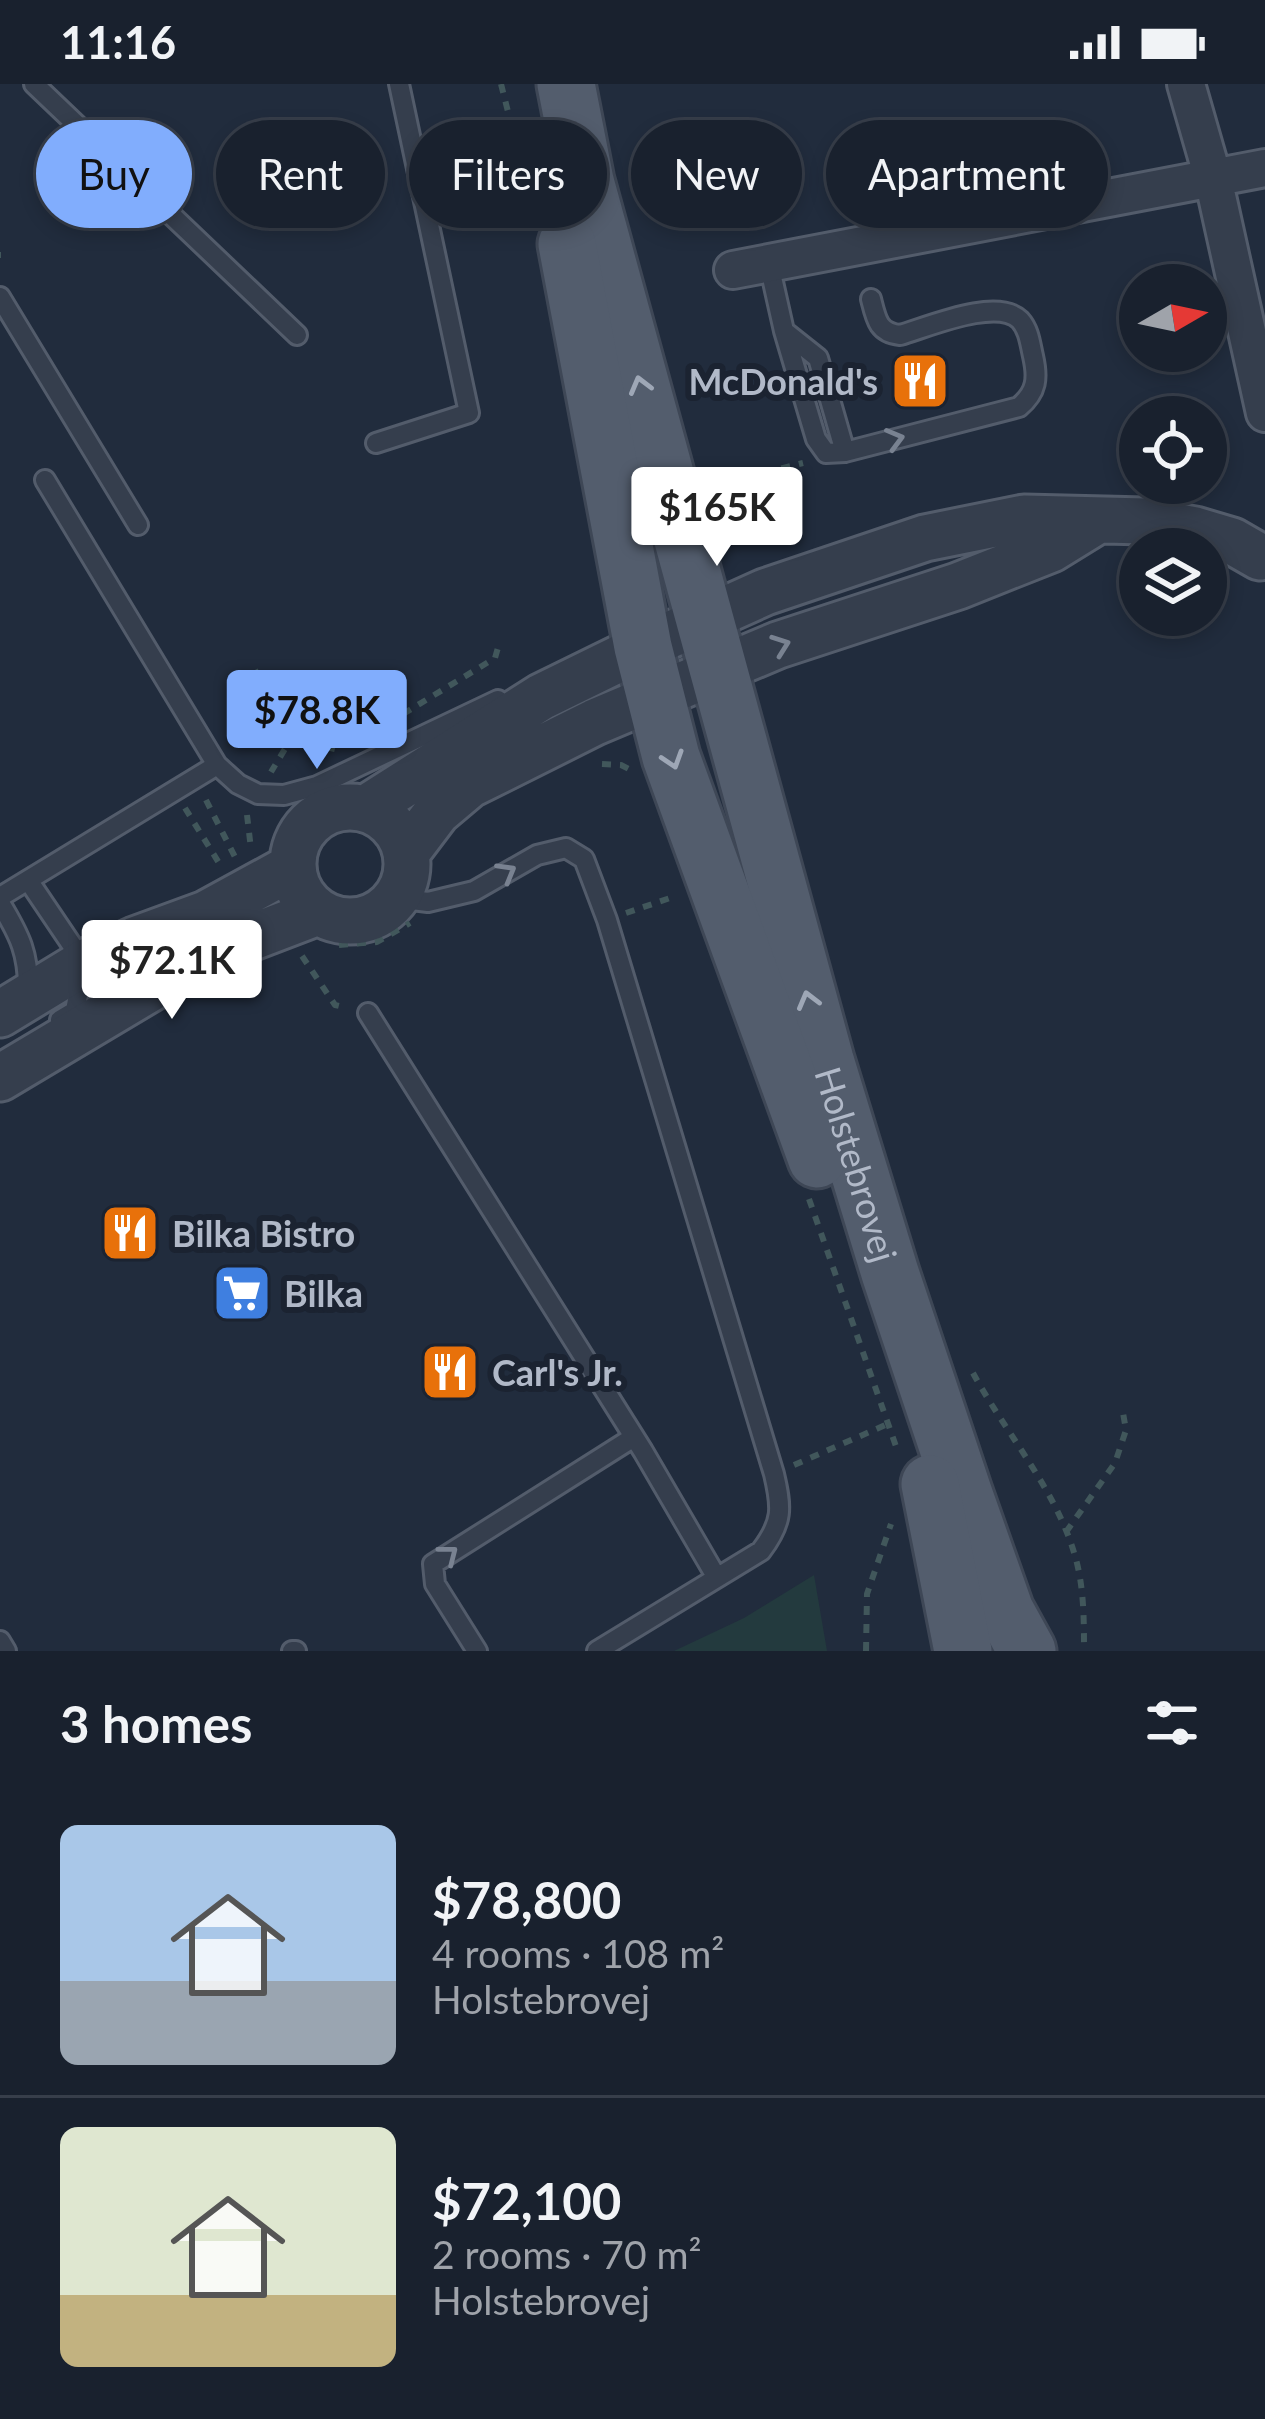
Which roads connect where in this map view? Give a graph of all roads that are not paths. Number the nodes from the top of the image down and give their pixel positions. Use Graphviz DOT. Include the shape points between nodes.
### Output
graph roads {
  1 [pos="34,84"];
  2 [pos="399,84"];
  3 [pos="529,84"];
  4 [pos="566,84"];
  5 [pos="1186,84"];
  6 [pos="1265,168"];
  7 [pos="1213,178"];
  8 [pos="751,267"];
  9 [pos="0,296"];
  10 [pos="871,299"];
  11 [pos="784,331"];
  12 [pos="297,335"];
  13 [pos="1265,413"];
  14 [pos="376,443"];
  15 [pos="845,452"];
  16 [pos="44,480"];
  17 [pos="138,524"];
  18 [pos="1263,555"];
  19 [pos="710,645"];
  20 [pos="649,672"];
  21 [pos="541,697"];
  22 [pos="217,765"];
  23 [pos="365,809"];
  24 [pos="406,853"];
  25 [pos="292,867"];
  26 [pos="28,880"];
  27 [pos="396,898"];
  28 [pos="0,900"];
  29 [pos="318,912"];
  30 [pos="84,963"];
  31 [pos="14,1006"];
  32 [pos="368,1013"];
  33 [pos="0,1057"];
  34 [pos="0,1078"];
  35 [pos="634,1437"];
  36 [pos="717,1578"];
  37 [pos="0,1641"];
  38 [pos="6,1651"];
  39 [pos="477,1651"];
  40 [pos="597,1651"];
  41 [pos="962,1651"];
  42 [pos="1027,1651"];
  1 -- 12 [label="lane"];
  2 -- 14 [label="lane" via="469,413"];
  3 -- 20 [label="main road, Holstebrovej"];
  19 -- 4 [label="main road, Holstebrovej, one-way"];
  5 -- 7 [label="street"];
  6 -- 7 [label="street"];
  7 -- 8 [label="street"];
  7 -- 13 [label="street"];
  8 -- 11 [label="lane"];
  9 -- 17 [label="lane"];
  15 -- 10 [label="lane, one-way" via="1019,406 1036,383 1028,333 1012,314 994,310 888,334"];
  11 -- 15 [label="lane" via="818,358"];
  11 -- 15 [label="lane" via="816,439 824,450"];
  16 -- 22 [label="lane"];
  18 -- 19 [label="street" via="1145,521 1024,518 925,538 765,592"];
  19 -- 20 [label="street"];
  42 -- 19 [label="main road, Holstebrovej, one-way" via="1005,1611 890,1273"];
  20 -- 21 [label="street"];
  20 -- 24 [label="street" via="595,722 469,785"];
  20 -- 41 [label="main road, Holstebrovej, one-way" via="671,757 927,1468"];
  21 -- 22 [label="lane" via="522,689 284,795 258,794"];
  21 -- 23 [label="street"];
  22 -- 26 [label="lane"];
  23 -- 24 [label="street" via="392,825"];
  23 -- 25 [label="street" via="314,819"];
  24 -- 27 [label="street"];
  25 -- 29 [label="street"];
  25 -- 30 [label="street" via="206,914"];
  26 -- 28 [label="lane"];
  26 -- 30 [label="lane"];
  27 -- 29 [label="street" via="369,919"];
  27 -- 36 [label="lane, one-way" via="428,902 474,892 537,855 566,848 584,859 774,1474 775,1533"];
  28 -- 31 [label="lane" via="22,939 28,975"];
  29 -- 34 [label="street" via="208,954"];
  30 -- 31 [label="street"];
  30 -- 33 [label="lane" via="75,1010"];
  32 -- 35 [label="lane"];
  35 -- 36 [label="lane"];
  39 -- 35 [label="lane, one-way" via="435,1583 433,1564"];
  36 -- 40 [label="lane"];
  37 -- 38 [label="lane"];
}
